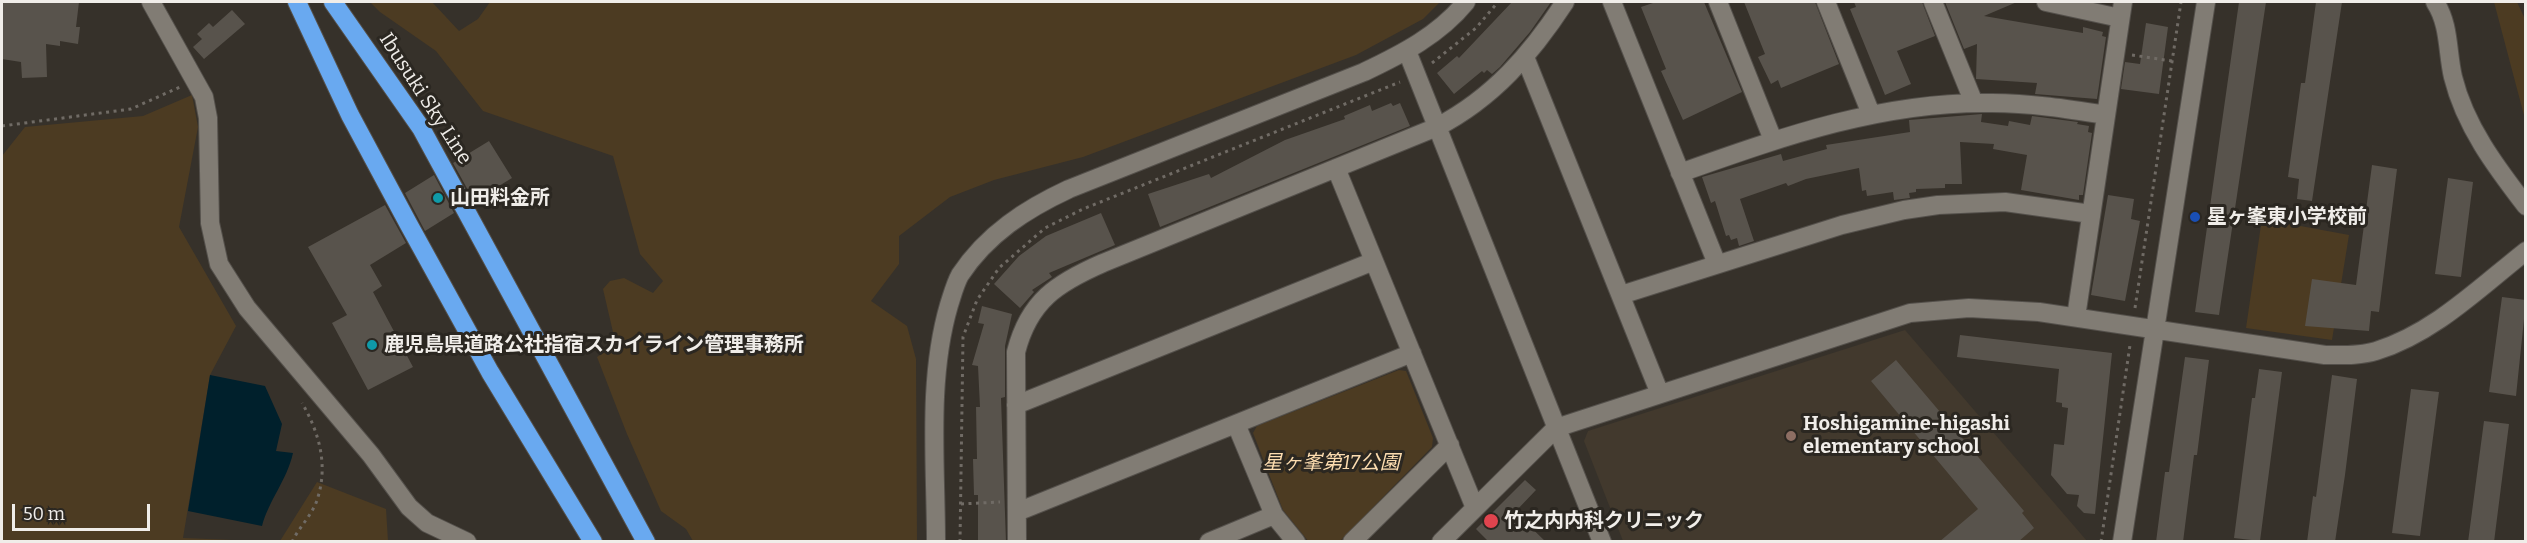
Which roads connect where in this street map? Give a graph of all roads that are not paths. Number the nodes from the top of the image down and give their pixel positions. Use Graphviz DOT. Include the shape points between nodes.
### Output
graph roads {
  1 [pos="151,2"];
  2 [pos="297,2"];
  3 [pos="333,2"];
  4 [pos="1466,2"];
  5 [pos="1565,2"];
  6 [pos="1612,2"];
  7 [pos="1718,2"];
  8 [pos="1826,2"];
  9 [pos="1933,2"];
  10 [pos="2046,2"];
  11 [pos="2206,2"];
  12 [pos="2435,2"];
  13 [pos="2121,10"];
  14 [pos="1407,51"];
  15 [pos="1525,57"];
  16 [pos="1974,103"];
  17 [pos="1871,114"];
  18 [pos="2106,115"];
  19 [pos="1437,127"];
  20 [pos="1773,140"];
  21 [pos="1336,168"];
  22 [pos="1680,173"];
  23 [pos="2526,206"];
  24 [pos="2091,214"];
  25 [pos="2526,251"];
  26 [pos="1374,261"];
  27 [pos="1717,264"];
  28 [pos="1621,295"];
  29 [pos="2076,317"];
  30 [pos="2156,330"];
  31 [pos="1412,353"];
  32 [pos="1660,394"];
  33 [pos="1016,405"];
  34 [pos="1236,424"];
  35 [pos="1556,428"];
  36 [pos="1450,445"];
  37 [pos="1017,506"];
  38 [pos="1475,508"];
  39 [pos="1274,515"];
  40 [pos="1597,539"];
  41 [pos="467,542"];
  42 [pos="593,542"];
  43 [pos="646,542"];
  44 [pos="936,542"];
  45 [pos="1017,542"];
  46 [pos="1209,542"];
  47 [pos="1296,542"];
  48 [pos="1352,542"];
  49 [pos="1441,542"];
  50 [pos="2122,542"];
  1 -- 41 [label="street" via="204,97 210,223 219,264 246,308 371,455 409,507 427,523"];
  2 -- 42 [label="highway" via="350,115 490,372"];
  3 -- 43 [label="highway, Ibusuki Sky Line" via="421,128"];
  4 -- 14 [label="street" via="1434,33"];
  5 -- 15 [label="street"];
  6 -- 22 [label="street"];
  7 -- 20 [label="street"];
  8 -- 17 [label="street"];
  9 -- 16 [label="street"];
  10 -- 13 [label="street"];
  11 -- 30 [label="street"];
  12 -- 23 [label="street" via="2446,30 2462,105 2492,161"];
  13 -- 18 [label="street"];
  14 -- 19 [label="street"];
  14 -- 44 [label="street" via="1364,72 1069,189 1029,208 996,232 959,277 944,324 936,387"];
  15 -- 19 [label="street" via="1484,98"];
  15 -- 28 [label="street"];
  16 -- 17 [label="street"];
  16 -- 18 [label="street" via="2043,105"];
  17 -- 20 [label="street"];
  18 -- 24 [label="street"];
  19 -- 21 [label="street"];
  19 -- 35 [label="street"];
  20 -- 22 [label="street"];
  21 -- 26 [label="street"];
  21 -- 33 [label="street" via="1103,262 1059,285 1033,310 1022,329 1016,352"];
  22 -- 27 [label="street"];
  24 -- 27 [label="street" via="2005,202 1938,205 1842,225"];
  24 -- 29 [label="street"];
  25 -- 30 [label="street" via="2434,324 2374,352 2325,355"];
  26 -- 31 [label="street"];
  26 -- 33 [label="street"];
  27 -- 28 [label="street"];
  28 -- 32 [label="street"];
  29 -- 30 [label="street"];
  29 -- 32 [label="street" via="2000,308 1910,313"];
  30 -- 50 [label="street"];
  31 -- 34 [label="street"];
  31 -- 36 [label="street"];
  32 -- 35 [label="street"];
  33 -- 37 [label="street"];
  34 -- 37 [label="street"];
  34 -- 39 [label="street"];
  35 -- 38 [label="street"];
  35 -- 40 [label="street"];
  36 -- 38 [label="street"];
  36 -- 48 [label="street"];
  37 -- 45 [label="street"];
  38 -- 49 [label="street"];
  39 -- 46 [label="street"];
  39 -- 47 [label="street"];
}
